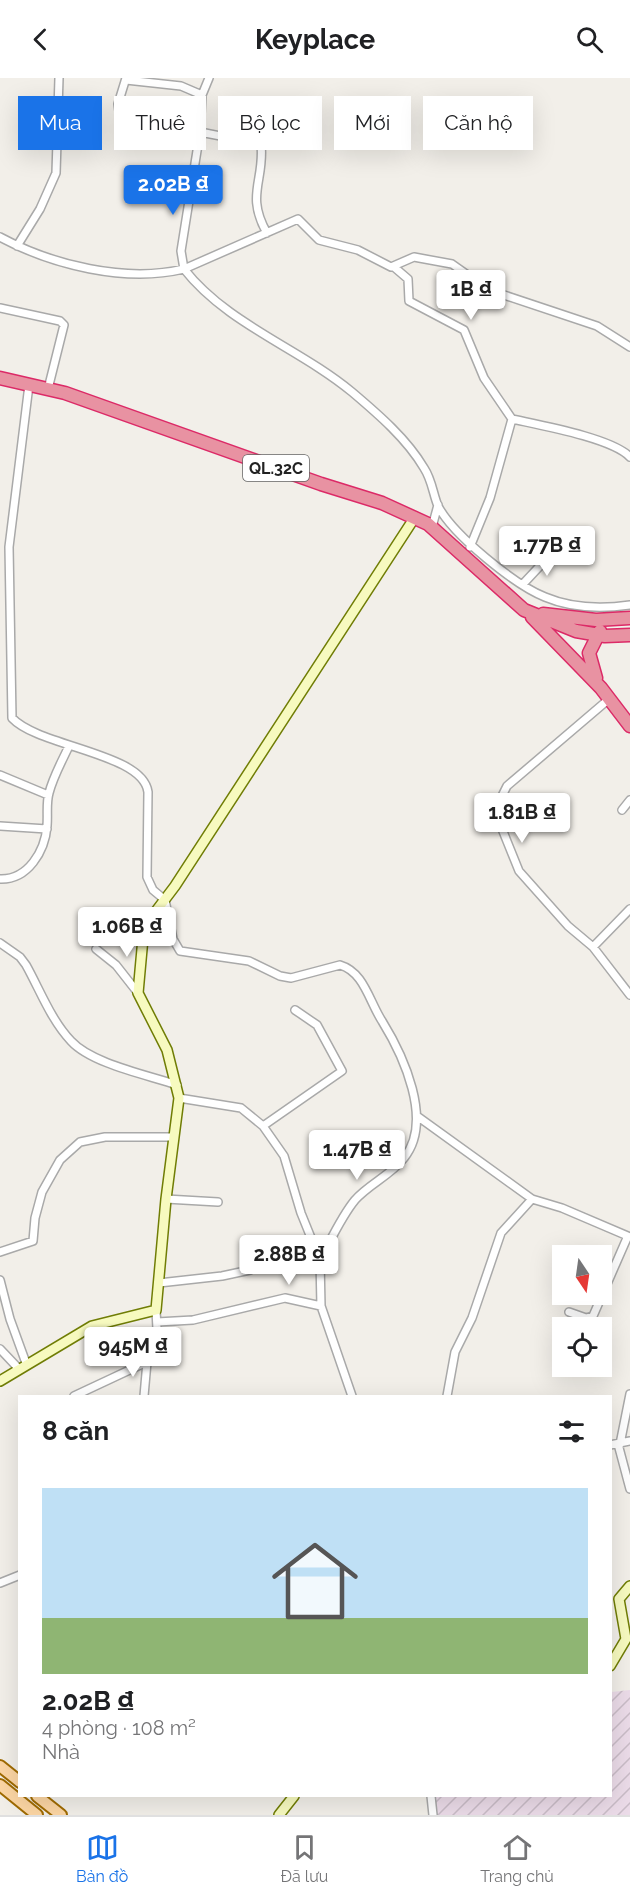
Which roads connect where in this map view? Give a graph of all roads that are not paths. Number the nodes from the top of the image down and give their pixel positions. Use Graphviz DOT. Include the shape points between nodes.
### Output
graph roads {
  1 [pos="59,78"];
  2 [pos="209,78"];
  3 [pos="126,79"];
  4 [pos="202,94"];
  5 [pos="121,96"];
  6 [pos="206,133"];
  7 [pos="197,150"];
  8 [pos="267,233"];
  9 [pos="0,237"];
  10 [pos="17,246"];
  11 [pos="394,267"];
  12 [pos="184,269"];
  13 [pos="0,308"];
  14 [pos="630,347"];
  15 [pos="0,378"];
  16 [pos="29,385"];
  17 [pos="48,389"];
  18 [pos="512,419"];
  19 [pos="630,457"];
  20 [pos="438,505"];
  21 [pos="415,517"];
  22 [pos="432,527"];
  23 [pos="468,551"];
  24 [pos="552,553"];
  25 [pos="523,584"];
  26 [pos="630,605"];
  27 [pos="524,610"];
  28 [pos="628,618"];
  29 [pos="597,635"];
  30 [pos="630,635"];
  31 [pos="605,693"];
  32 [pos="630,726"];
  33 [pos="69,746"];
  34 [pos="0,775"];
  35 [pos="48,795"];
  36 [pos="630,800"];
  37 [pos="622,810"];
  38 [pos="0,826"];
  39 [pos="47,829"];
  40 [pos="0,879"];
  41 [pos="165,900"];
  42 [pos="630,909"];
  43 [pos="0,944"];
  44 [pos="592,947"];
  45 [pos="96,949"];
  46 [pos="138,993"];
  47 [pos="630,995"];
  48 [pos="295,1010"];
  49 [pos="177,1085"];
  50 [pos="179,1098"];
  51 [pos="417,1116"];
  52 [pos="263,1126"];
  53 [pos="174,1137"];
  54 [pos="166,1199"];
  55 [pos="532,1199"];
  56 [pos="218,1202"];
  57 [pos="628,1238"];
  58 [pos="0,1252"];
  59 [pos="320,1260"];
  60 [pos="250,1269"];
  61 [pos="0,1280"];
  62 [pos="159,1283"];
  63 [pos="321,1306"];
  64 [pos="156,1310"];
  65 [pos="569,1312"];
  66 [pos="157,1322"];
  67 [pos="0,1349"];
  68 [pos="147,1362"];
  69 [pos="22,1366"];
  70 [pos="0,1381"];
  71 [pos="630,1394"];
  72 [pos="76,1395"];
  73 [pos="144,1395"];
  74 [pos="352,1395"];
  75 [pos="447,1395"];
  76 [pos="630,1441"];
  77 [pos="616,1444"];
  78 [pos="630,1489"];
  79 [pos="18,1576"];
  80 [pos="0,1583"];
  81 [pos="630,1586"];
  82 [pos="612,1663"];
  83 [pos="0,1766"];
  84 [pos="18,1780"];
  85 [pos="0,1785"];
  86 [pos="38,1797"];
  87 [pos="293,1797"];
  88 [pos="431,1797"];
  89 [pos="37,1815"];
  90 [pos="61,1815"];
  91 [pos="279,1815"];
  92 [pos="433,1815"];
  1 -- 10 [label="street" via="56,173"];
  2 -- 4 [label="street"];
  3 -- 4 [label="street" via="181,86"];
  3 -- 5 [label="street"];
  6 -- 8 [label="street" via="261,144 255,199 257,215"];
  7 -- 12 [label="street" via="181,251"];
  8 -- 11 [label="street" via="298,219 319,240 358,250"];
  8 -- 12 [label="street"];
  9 -- 10 [label="street"];
  10 -- 12 [label="street" via="75,267 162,274"];
  11 -- 14 [label="street" via="409,257 452,264 489,290 597,326"];
  11 -- 18 [label="street" via="408,279 409,302 464,330 484,378"];
  12 -- 20 [label="street" via="216,304 305,357 379,416 425,468"];
  13 -- 17 [label="street" via="64,325"];
  15 -- 16 [label="highway, QL.32C"];
  16 -- 17 [label="highway, QL.32C"];
  16 -- 33 [label="street" via="9,547 9,709 12,718 23,727"];
  17 -- 21 [label="highway, QL.32C"];
  18 -- 19 [label="street" via="615,447"];
  18 -- 23 [label="street" via="490,498"];
  20 -- 22 [label="street"];
  20 -- 23 [label="street"];
  21 -- 22 [label="highway, QL.32C"];
  21 -- 41 [label="street"];
  22 -- 23 [label="highway, QL.32C"];
  23 -- 25 [label="street"];
  23 -- 27 [label="highway, QL.32C"];
  24 -- 25 [label="street"];
  25 -- 26 [label="street" via="537,594 563,603 596,607"];
  27 -- 28 [label="highway" via="582,620"];
  27 -- 29 [label="highway, QL.32C" via="563,627"];
  27 -- 31 [label="highway"];
  28 -- 29 [label="highway" via="610,624"];
  29 -- 30 [label="highway, QL.32C"];
  29 -- 31 [label="highway" via="589,659"];
  31 -- 32 [label="highway"];
  31 -- 44 [label="street" via="507,786 498,813 519,871"];
  33 -- 35 [label="street"];
  33 -- 41 [label="street" via="103,757 144,779 148,792 147,877 153,890"];
  34 -- 35 [label="street"];
  35 -- 39 [label="street"];
  36 -- 37 [label="street"];
  38 -- 39 [label="street"];
  39 -- 40 [label="street" via="40,854 26,870 12,880"];
  41 -- 46 [label="street" via="144,927"];
  41 -- 51 [label="street" via="174,943 183,953 249,961 291,978 340,964 355,972 405,1061"];
  42 -- 44 [label="street"];
  43 -- 49 [label="street" via="20,957 61,1028 78,1047 108,1062"];
  44 -- 47 [label="street"];
  45 -- 46 [label="street" via="116,965"];
  46 -- 49 [label="street" via="167,1050"];
  48 -- 52 [label="street" via="310,1018 322,1032 342,1071"];
  49 -- 50 [label="street"];
  50 -- 52 [label="street" via="234,1105"];
  50 -- 53 [label="street"];
  51 -- 55 [label="street"];
  51 -- 59 [label="street" via="409,1152 353,1203"];
  52 -- 59 [label="street" via="284,1156"];
  53 -- 54 [label="street"];
  53 -- 58 [label="street" via="105,1137 80,1142 60,1160 42,1192 34,1218 33,1241"];
  54 -- 56 [label="street"];
  54 -- 62 [label="street"];
  55 -- 57 [label="street"];
  55 -- 75 [label="street" via="501,1233 472,1318 455,1352"];
  57 -- 65 [label="street" via="593,1316 586,1318"];
  59 -- 63 [label="street"];
  60 -- 62 [label="street"];
  61 -- 69 [label="street"];
  62 -- 64 [label="street"];
  63 -- 66 [label="street" via="285,1298 193,1320"];
  63 -- 74 [label="street"];
  64 -- 66 [label="street"];
  64 -- 69 [label="street" via="92,1326"];
  66 -- 68 [label="street" via="154,1356"];
  67 -- 69 [label="street"];
  68 -- 72 [label="street"];
  68 -- 73 [label="street"];
  69 -- 70 [label="street"];
  71 -- 77 [label="street"];
  76 -- 77 [label="street"];
  77 -- 78 [label="street"];
  79 -- 80 [label="street"];
  81 -- 82 [label="street" via="619,1599 626,1639"];
  83 -- 84 [label="main road"];
  85 -- 89 [label="main road"];
  86 -- 90 [label="main road"];
  87 -- 91 [label="street"];
  88 -- 92 [label="street"];
}
